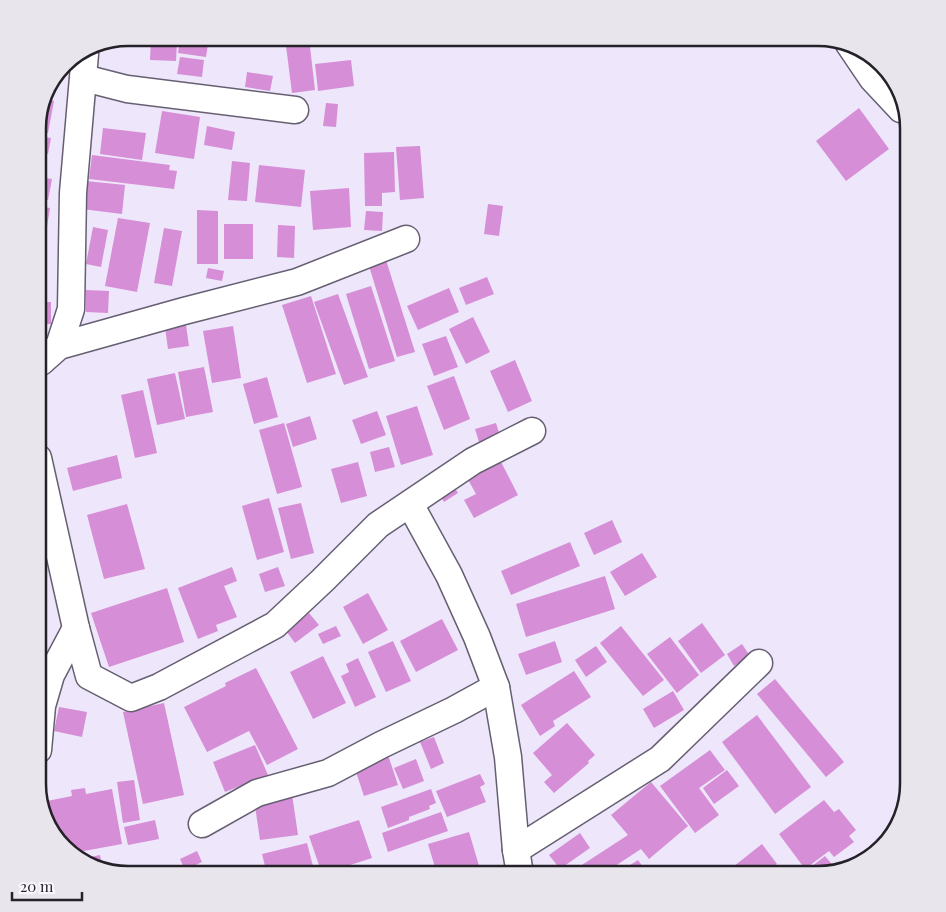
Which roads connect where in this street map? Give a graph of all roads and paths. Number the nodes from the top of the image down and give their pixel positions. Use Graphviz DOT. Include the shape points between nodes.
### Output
graph roads {
  1 [pos="858,57"];
  2 [pos="85,66"];
  3 [pos="895,103"];
  4 [pos="295,110"];
  5 [pos="406,239"];
  6 [pos="59,346"];
  7 [pos="46,358"];
  8 [pos="532,431"];
  9 [pos="46,494"];
  10 [pos="410,504"];
  11 [pos="76,628"];
  12 [pos="759,664"];
  13 [pos="51,675"];
  14 [pos="89,676"];
  15 [pos="496,687"];
  16 [pos="46,692"];
  17 [pos="202,824"];
  18 [pos="518,862"];
  1 -- 3 [label="street"];
  2 -- 4 [label="street" via="127,89"];
  2 -- 6 [label="street" via="74,193 71,309"];
  5 -- 6 [label="street" via="297,282"];
  6 -- 7 [label="street"];
  8 -- 10 [label="street" via="473,461"];
  9 -- 11 [label="street"];
  10 -- 14 [label="street" via="378,525 275,625 159,687 131,698"];
  10 -- 15 [label="street" via="449,575"];
  11 -- 13 [label="street"];
  11 -- 14 [label="street"];
  12 -- 18 [label="street" via="660,759"];
  13 -- 14 [label="street"];
  13 -- 16 [label="street"];
  15 -- 17 [label="street" via="328,772 257,794"];
  15 -- 18 [label="street" via="508,757"];
}
